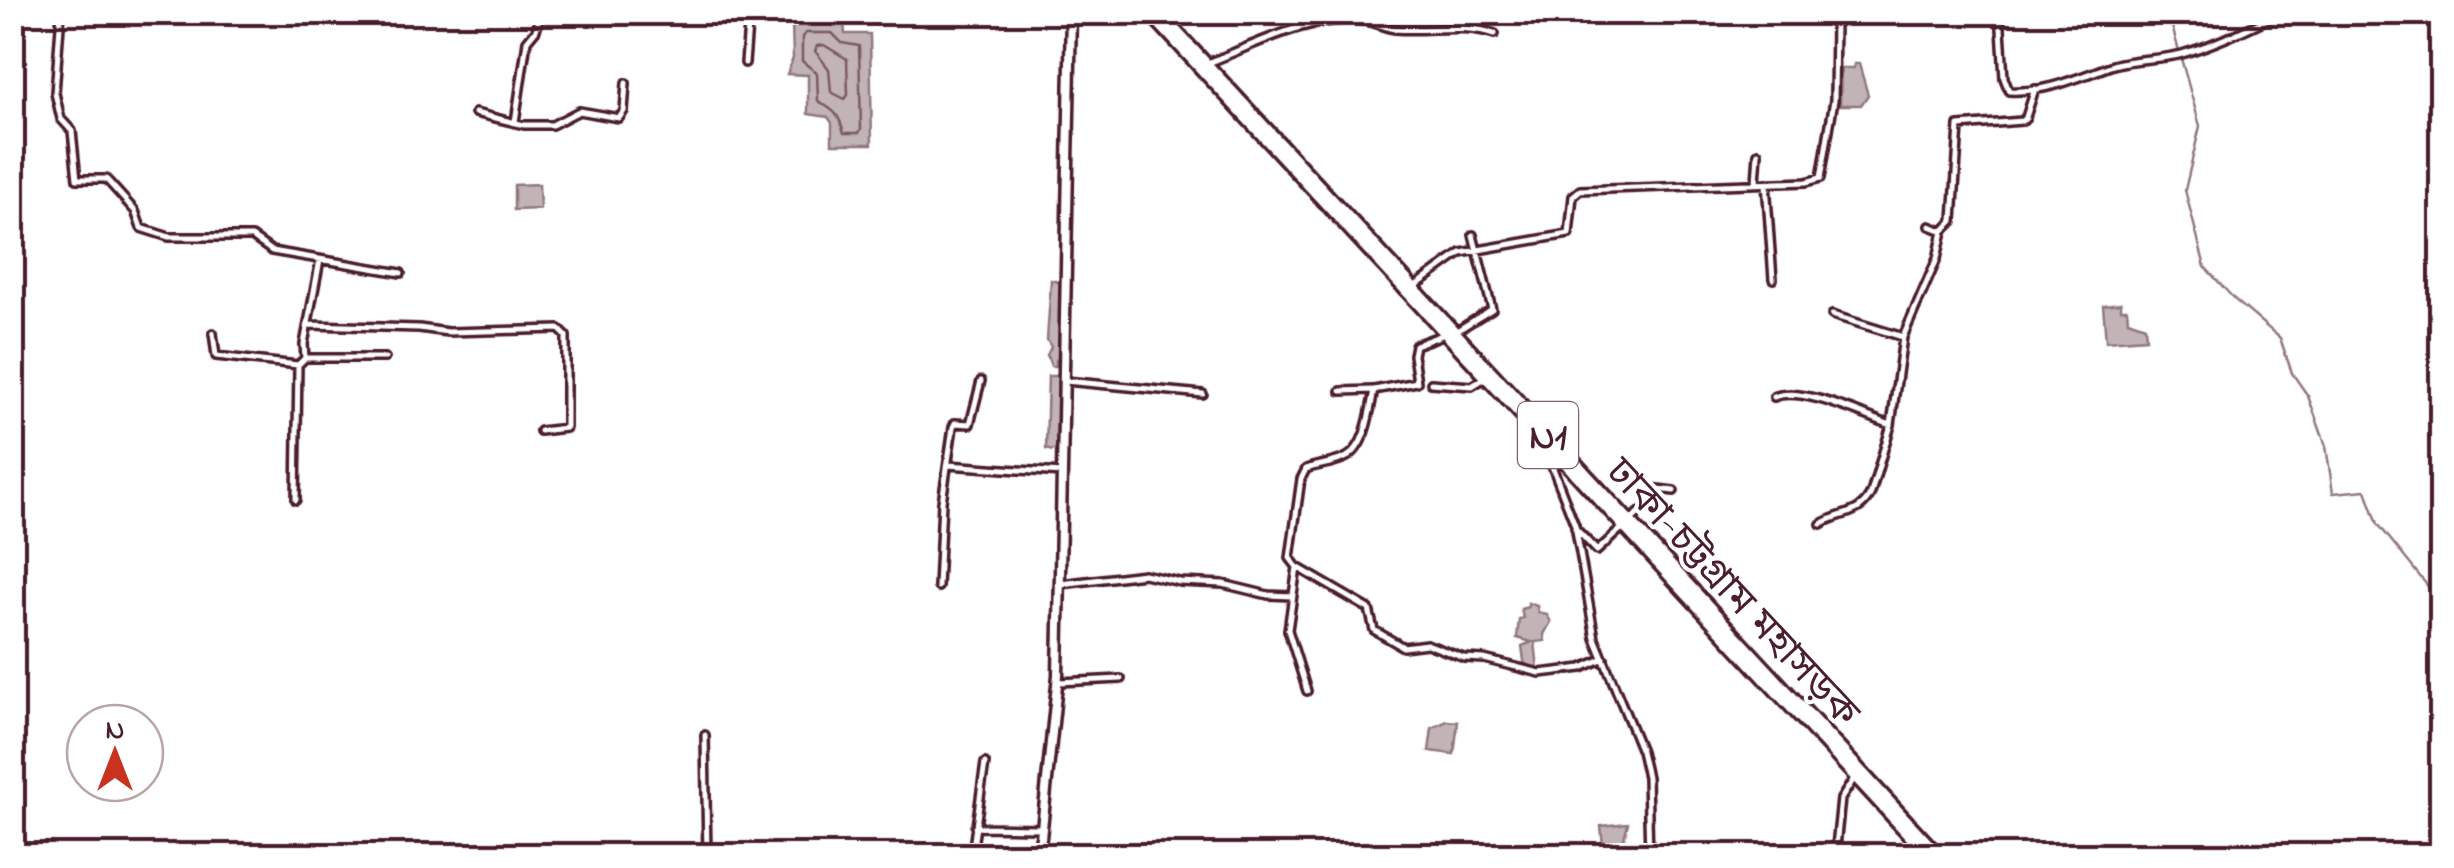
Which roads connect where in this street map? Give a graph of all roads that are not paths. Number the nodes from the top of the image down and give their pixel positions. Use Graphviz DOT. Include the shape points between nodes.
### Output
graph roads {
  1 [pos="61,12"];
  2 [pos="750,12"];
  3 [pos="1071,12"];
  4 [pos="1148,12"];
  5 [pos="1159,12"];
  6 [pos="1461,12"];
  7 [pos="2000,12"];
  8 [pos="2282,12"];
  9 [pos="541,13"];
  10 [pos="566,16"];
  11 [pos="1834,18"];
  12 [pos="1462,26"];
  13 [pos="1495,34"];
  14 [pos="744,63"];
  15 [pos="1206,64"];
  16 [pos="626,83"];
  17 [pos="2036,88"];
  18 [pos="475,113"];
  19 [pos="515,122"];
  20 [pos="1758,153"];
  21 [pos="1756,182"];
  22 [pos="1766,183"];
  23 [pos="1329,203"];
  24 [pos="1339,213"];
  25 [pos="1930,226"];
  26 [pos="1943,230"];
  27 [pos="1473,235"];
  28 [pos="1476,248"];
  29 [pos="320,260"];
  30 [pos="401,273"];
  31 [pos="1772,279"];
  32 [pos="1414,287"];
  33 [pos="1832,315"];
  34 [pos="309,325"];
  35 [pos="212,333"];
  36 [pos="1450,333"];
  37 [pos="1903,337"];
  38 [pos="304,358"];
  39 [pos="385,358"];
  40 [pos="298,365"];
  41 [pos="1486,377"];
  42 [pos="981,381"];
  43 [pos="1066,381"];
  44 [pos="1431,383"];
  45 [pos="1374,390"];
  46 [pos="1341,391"];
  47 [pos="1203,394"];
  48 [pos="1774,397"];
  49 [pos="1890,425"];
  50 [pos="540,431"];
  51 [pos="1554,451"];
  52 [pos="948,465"];
  53 [pos="1062,473"];
  54 [pos="1674,491"];
  55 [pos="296,500"];
  56 [pos="1821,524"];
  57 [pos="1626,525"];
  58 [pos="1575,528"];
  59 [pos="1298,567"];
  60 [pos="1061,584"];
  61 [pos="938,587"];
  62 [pos="1292,596"];
  63 [pos="1604,658"];
  64 [pos="1120,679"];
  65 [pos="1058,682"];
  66 [pos="1307,691"];
  67 [pos="705,735"];
  68 [pos="985,763"];
  69 [pos="1856,777"];
  70 [pos="975,826"];
  71 [pos="1042,828"];
  72 [pos="707,856"];
  73 [pos="983,856"];
  74 [pos="1034,856"];
  75 [pos="1649,856"];
  76 [pos="1835,856"];
  77 [pos="1928,856"];
  78 [pos="1940,856"];
  1 -- 29 [label="street" via="56,93 61,119 72,131 77,180 106,179 135,212 140,228 169,237 252,237 272,251"];
  2 -- 14 [label="street"];
  3 -- 43 [label="main road"];
  4 -- 23 [label="highway, ঢাকা-চট্টগ্রাম মহাসড়ক / N1"];
  5 -- 15 [label="highway, ঢাকা-চট্টগ্রাম মহাসড়ক / N1"];
  6 -- 12 [label="street"];
  7 -- 17 [label="street" via="2009,92"];
  8 -- 17 [label="street" via="2179,55 2115,64"];
  9 -- 10 [label="street"];
  9 -- 19 [label="street" via="527,40"];
  11 -- 22 [label="street" via="1834,100 1823,175"];
  12 -- 13 [label="street"];
  12 -- 15 [label="street" via="1325,22"];
  15 -- 23 [label="highway, ঢাকা-চট্টগ্রাম মহাসড়ক / N1"];
  16 -- 19 [label="street" via="619,118 579,111 552,125"];
  17 -- 26 [label="street" via="2022,121 1959,126 1953,222"];
  18 -- 19 [label="street"];
  20 -- 21 [label="street"];
  21 -- 22 [label="street"];
  21 -- 28 [label="street" via="1580,190 1569,234"];
  22 -- 31 [label="street"];
  23 -- 24 [label="highway, ঢাকা-চট্টগ্রাম মহাসড়ক / N1"];
  24 -- 32 [label="highway, ঢাকা-চট্টগ্রাম মহাসড়ক / N1"];
  24 -- 36 [label="highway, ঢাকা-চট্টগ্রাম মহাসড়ক / N1"];
  25 -- 26 [label="street"];
  26 -- 37 [label="street"];
  27 -- 28 [label="street"];
  28 -- 32 [label="street"];
  28 -- 36 [label="street" via="1492,309"];
  29 -- 30 [label="street"];
  29 -- 34 [label="street"];
  32 -- 36 [label="highway, ঢাকা-চট্টগ্রাম মহাসড়ক / N1"];
  33 -- 37 [label="street"];
  34 -- 38 [label="street"];
  34 -- 50 [label="street" via="448,332 559,328 566,336 566,428"];
  35 -- 40 [label="street" via="216,356"];
  36 -- 41 [label="highway, ঢাকা-চট্টগ্রাম মহাসড়ক / N1"];
  36 -- 45 [label="street" via="1416,345 1416,382"];
  36 -- 57 [label="highway, ঢাকা-চট্টগ্রাম মহাসড়ক / N1"];
  37 -- 49 [label="street"];
  38 -- 39 [label="street"];
  38 -- 40 [label="street"];
  40 -- 55 [label="street"];
  41 -- 44 [label="street" via="1472,386"];
  41 -- 51 [label="highway, ঢাকা-চট্টগ্রাম মহাসড়ক / N1"];
  42 -- 52 [label="street" via="970,424 952,427"];
  43 -- 47 [label="street"];
  43 -- 53 [label="main road"];
  45 -- 46 [label="street"];
  45 -- 59 [label="street" via="1357,450 1310,467 1301,479 1288,553"];
  48 -- 49 [label="street" via="1802,395"];
  49 -- 56 [label="street" via="1868,501"];
  51 -- 57 [label="highway, ঢাকা-চট্টগ্রাম মহাসড়ক / N1"];
  51 -- 58 [label="street" via="1552,468"];
  52 -- 53 [label="street"];
  52 -- 61 [label="street"];
  53 -- 60 [label="main road"];
  54 -- 57 [label="street" via="1650,488 1647,506"];
  57 -- 58 [label="street" via="1598,551"];
  57 -- 69 [label="highway, ঢাকা-চট্টগ্রাম মহাসড়ক / N1"];
  57 -- 78 [label="highway, ঢাকা-চট্টগ্রাম মহাসড়ক / N1"];
  58 -- 63 [label="street"];
  59 -- 62 [label="street"];
  59 -- 63 [label="street" via="1359,601 1374,630 1403,646 1427,644 1540,674"];
  60 -- 62 [label="street" via="1144,574"];
  60 -- 65 [label="main road"];
  62 -- 66 [label="street" via="1288,630"];
  63 -- 75 [label="street" via="1641,751"];
  64 -- 65 [label="street"];
  65 -- 71 [label="main road"];
  67 -- 72 [label="street"];
  68 -- 70 [label="street"];
  69 -- 76 [label="street" via="1841,799"];
  69 -- 77 [label="highway, ঢাকা-চট্টগ্রাম মহাসড়ক / N1"];
  70 -- 71 [label="street"];
  70 -- 73 [label="street" via="973,846"];
  71 -- 74 [label="main road"];
}
